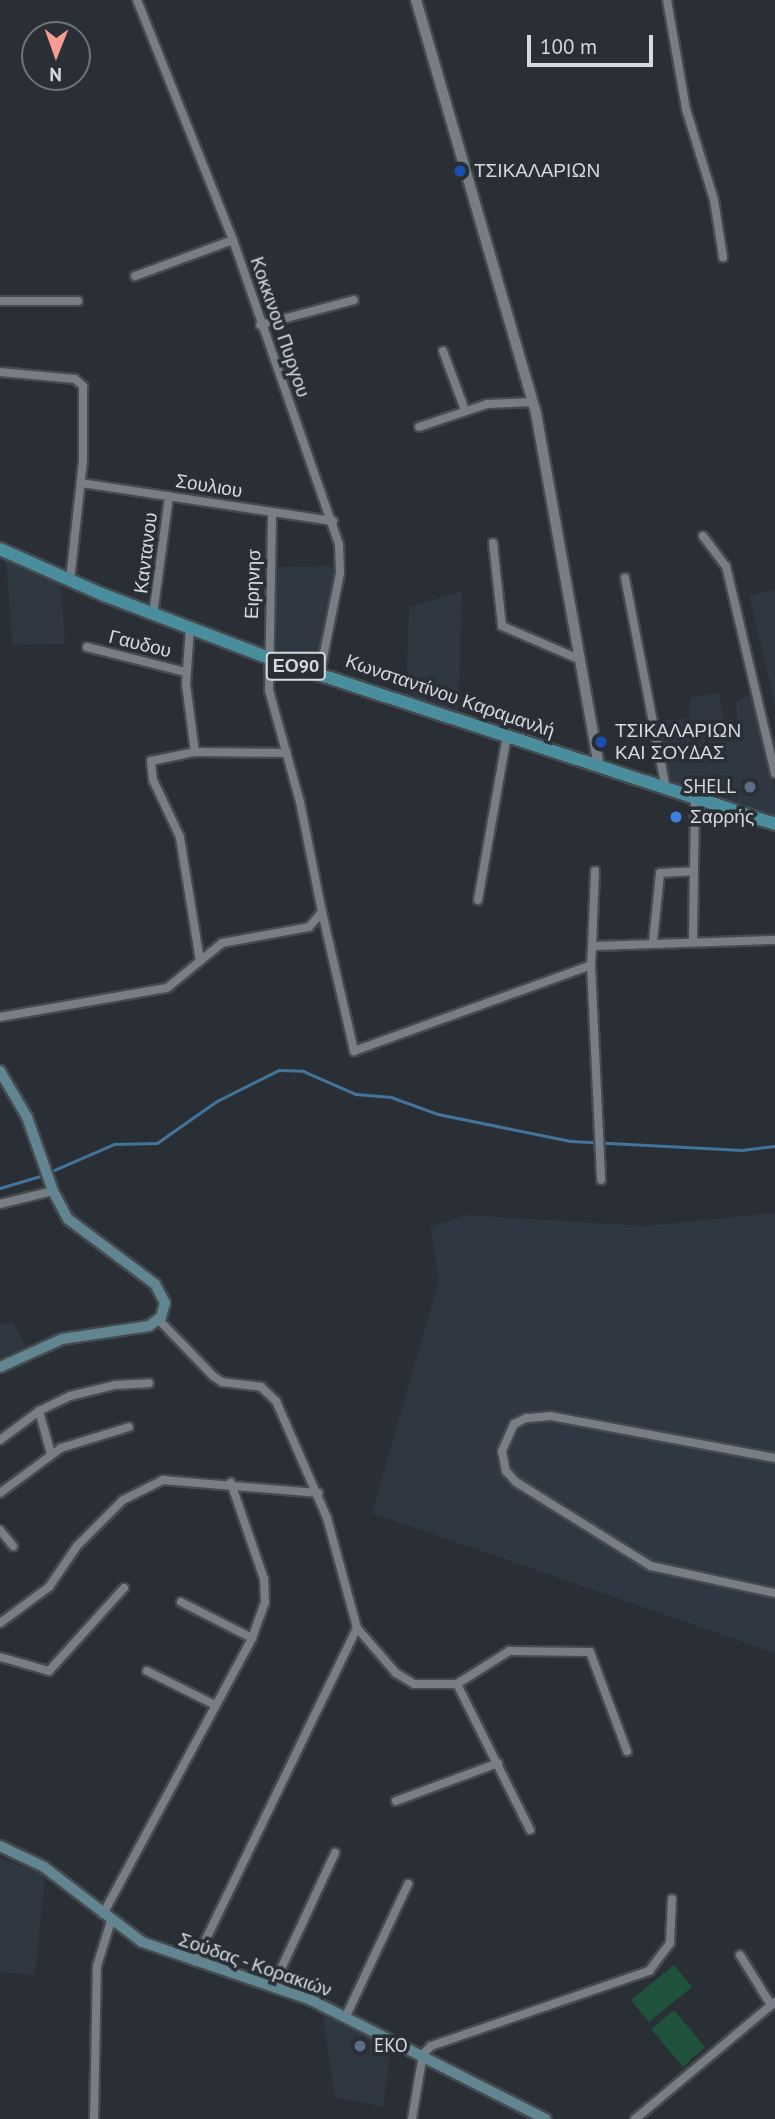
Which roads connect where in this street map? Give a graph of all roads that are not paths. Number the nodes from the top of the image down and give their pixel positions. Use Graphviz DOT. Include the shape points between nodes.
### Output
graph roads {
  1 [pos="137,0"];
  2 [pos="416,0"];
  3 [pos="667,0"];
  4 [pos="233,240"];
  5 [pos="723,257"];
  6 [pos="135,276"];
  7 [pos="354,300"];
  8 [pos="0,301"];
  9 [pos="78,301"];
  10 [pos="260,326"];
  11 [pos="443,351"];
  12 [pos="0,372"];
  13 [pos="533,402"];
  14 [pos="464,410"];
  15 [pos="419,427"];
  16 [pos="81,483"];
  17 [pos="169,496"];
  18 [pos="272,512"];
  19 [pos="333,521"];
  20 [pos="703,536"];
  21 [pos="493,543"];
  22 [pos="0,549"];
  23 [pos="625,578"];
  24 [pos="69,580"];
  25 [pos="153,615"];
  26 [pos="190,628"];
  27 [pos="87,648"];
  28 [pos="266,657"];
  29 [pos="581,660"];
  30 [pos="186,672"];
  31 [pos="320,673"];
  32 [pos="507,736"];
  33 [pos="195,752"];
  34 [pos="287,753"];
  35 [pos="598,766"];
  36 [pos="775,773"];
  37 [pos="666,789"];
  38 [pos="695,797"];
  39 [pos="775,824"];
  40 [pos="595,871"];
  41 [pos="694,872"];
  42 [pos="478,900"];
  43 [pos="322,912"];
  44 [pos="775,940"];
  45 [pos="693,941"];
  46 [pos="653,942"];
  47 [pos="592,946"];
  48 [pos="200,961"];
  49 [pos="591,965"];
  50 [pos="0,1017"];
  51 [pos="0,1071"];
  52 [pos="601,1180"];
  53 [pos="52,1187"];
  54 [pos="0,1204"];
  55 [pos="159,1320"];
  56 [pos="0,1367"];
  57 [pos="149,1383"];
  58 [pos="39,1411"];
  59 [pos="129,1427"];
  60 [pos="0,1440"];
  61 [pos="51,1454"];
  62 [pos="775,1458"];
  63 [pos="231,1483"];
  64 [pos="0,1493"];
  65 [pos="318,1493"];
  66 [pos="0,1530"];
  67 [pos="13,1546"];
  68 [pos="775,1585"];
  69 [pos="124,1588"];
  70 [pos="771,1593"];
  71 [pos="181,1602"];
  72 [pos="0,1623"];
  73 [pos="357,1628"];
  74 [pos="252,1638"];
  75 [pos="0,1657"];
  76 [pos="147,1671"];
  77 [pos="457,1684"];
  78 [pos="215,1705"];
  79 [pos="627,1751"];
  80 [pos="498,1763"];
  81 [pos="396,1801"];
  82 [pos="530,1830"];
  83 [pos="0,1846"];
  84 [pos="335,1853"];
  85 [pos="408,1884"];
  86 [pos="672,1899"];
  87 [pos="107,1918"];
  88 [pos="740,1955"];
  89 [pos="195,1962"];
  90 [pos="273,1986"];
  91 [pos="773,2004"];
  92 [pos="346,2016"];
  93 [pos="423,2054"];
  94 [pos="94,2119"];
  95 [pos="412,2119"];
  96 [pos="546,2119"];
  97 [pos="635,2119"];
  1 -- 4 [label="street, Κοκκινου Πυργου"];
  2 -- 13 [label="street"];
  3 -- 5 [label="street" via="689,120 714,200"];
  4 -- 6 [label="street"];
  4 -- 10 [label="street, Κοκκινου Πυργου"];
  7 -- 10 [label="street"];
  8 -- 9 [label="street"];
  10 -- 19 [label="street, Κοκκινου Πυργου"];
  11 -- 14 [label="street"];
  12 -- 16 [label="street" via="79,381 84,393"];
  13 -- 14 [label="street"];
  13 -- 29 [label="street"];
  14 -- 15 [label="street"];
  16 -- 17 [label="street, Σουλιου"];
  16 -- 24 [label="street"];
  17 -- 18 [label="street, Σουλιου"];
  17 -- 25 [label="street, Καντανου"];
  18 -- 19 [label="street, Σουλιου"];
  18 -- 28 [label="street, Ειρηνησ"];
  19 -- 31 [label="street, Κοκκινου Πυργου" via="340,573"];
  20 -- 36 [label="street" via="726,566"];
  21 -- 29 [label="street" via="502,626"];
  22 -- 24 [label="main road, Κωνσταντίνου Καραμανλή / ΕΟ90"];
  23 -- 37 [label="street"];
  24 -- 25 [label="main road, Κωνσταντίνου Καραμανλή / ΕΟ90"];
  25 -- 26 [label="main road, Κωνσταντίνου Καραμανλή / ΕΟ90"];
  26 -- 28 [label="main road, Κωνσταντίνου Καραμανλή / ΕΟ90"];
  26 -- 30 [label="street"];
  27 -- 30 [label="street, Γαυδου"];
  28 -- 31 [label="main road, Κωνσταντίνου Καραμανλή / ΕΟ90"];
  28 -- 34 [label="street, Ειρηνησ" via="269,690"];
  29 -- 35 [label="street"];
  30 -- 33 [label="street"];
  31 -- 32 [label="main road, Κωνσταντίνου Καραμανλή / ΕΟ90"];
  32 -- 35 [label="main road, Κωνσταντίνου Καραμανλή / ΕΟ90"];
  32 -- 42 [label="street"];
  33 -- 34 [label="street"];
  33 -- 48 [label="street" via="159,756 150,767 180,838"];
  34 -- 43 [label="street, Ειρηνησ"];
  35 -- 37 [label="main road, Κωνσταντίνου Καραμανλή / ΕΟ90"];
  37 -- 38 [label="main road, Κωνσταντίνου Καραμανλή / ΕΟ90"];
  38 -- 39 [label="main road, Κωνσταντίνου Καραμανλή / ΕΟ90"];
  38 -- 41 [label="street"];
  40 -- 47 [label="street"];
  41 -- 45 [label="street"];
  41 -- 46 [label="street" via="660,873"];
  43 -- 48 [label="street" via="309,927 222,943"];
  43 -- 49 [label="street, Ειρηνησ" via="354,1051"];
  44 -- 45 [label="street"];
  45 -- 46 [label="street"];
  46 -- 47 [label="street"];
  47 -- 49 [label="street"];
  48 -- 50 [label="street" via="167,988 147,994"];
  49 -- 52 [label="street"];
  51 -- 53 [label="main road" via="27,1117"];
  53 -- 54 [label="street"];
  53 -- 55 [label="main road" via="76,1227 155,1284 165,1303"];
  55 -- 56 [label="main road" via="145,1328 86,1334 40,1346"];
  55 -- 65 [label="street" via="213,1376 269,1392"];
  57 -- 58 [label="street" via="92,1390"];
  58 -- 60 [label="street"];
  58 -- 61 [label="street"];
  59 -- 61 [label="street"];
  61 -- 64 [label="street"];
  62 -- 70 [label="street" via="551,1416 514,1424 502,1451 506,1471 516,1482 651,1566"];
  63 -- 65 [label="street"];
  63 -- 72 [label="street" via="172,1478 134,1493 77,1546 49,1587"];
  63 -- 74 [label="street" via="267,1591"];
  65 -- 73 [label="street"];
  66 -- 67 [label="street"];
  68 -- 70 [label="street"];
  69 -- 75 [label="street" via="49,1671"];
  71 -- 74 [label="street"];
  73 -- 77 [label="street" via="396,1673 414,1684"];
  73 -- 89 [label="street"];
  74 -- 78 [label="street"];
  76 -- 78 [label="street"];
  77 -- 79 [label="street" via="509,1651 590,1652"];
  77 -- 80 [label="street"];
  78 -- 87 [label="street"];
  80 -- 81 [label="street"];
  80 -- 82 [label="street"];
  83 -- 87 [label="main road, Σούδας - Κορακιών" via="44,1867"];
  84 -- 90 [label="street"];
  85 -- 92 [label="street"];
  86 -- 93 [label="street" via="670,1944 649,1971 446,2038"];
  87 -- 89 [label="main road, Σούδας - Κορακιών" via="142,1942"];
  87 -- 94 [label="street" via="97,1966"];
  88 -- 91 [label="street"];
  89 -- 90 [label="main road, Σούδας - Κορακιών"];
  90 -- 92 [label="main road, Σούδας - Κορακιών"];
  91 -- 97 [label="street"];
  92 -- 93 [label="main road, Σούδας - Κορακιών"];
  93 -- 95 [label="street"];
  93 -- 96 [label="main road, Σούδας - Κορακιών"];
}
